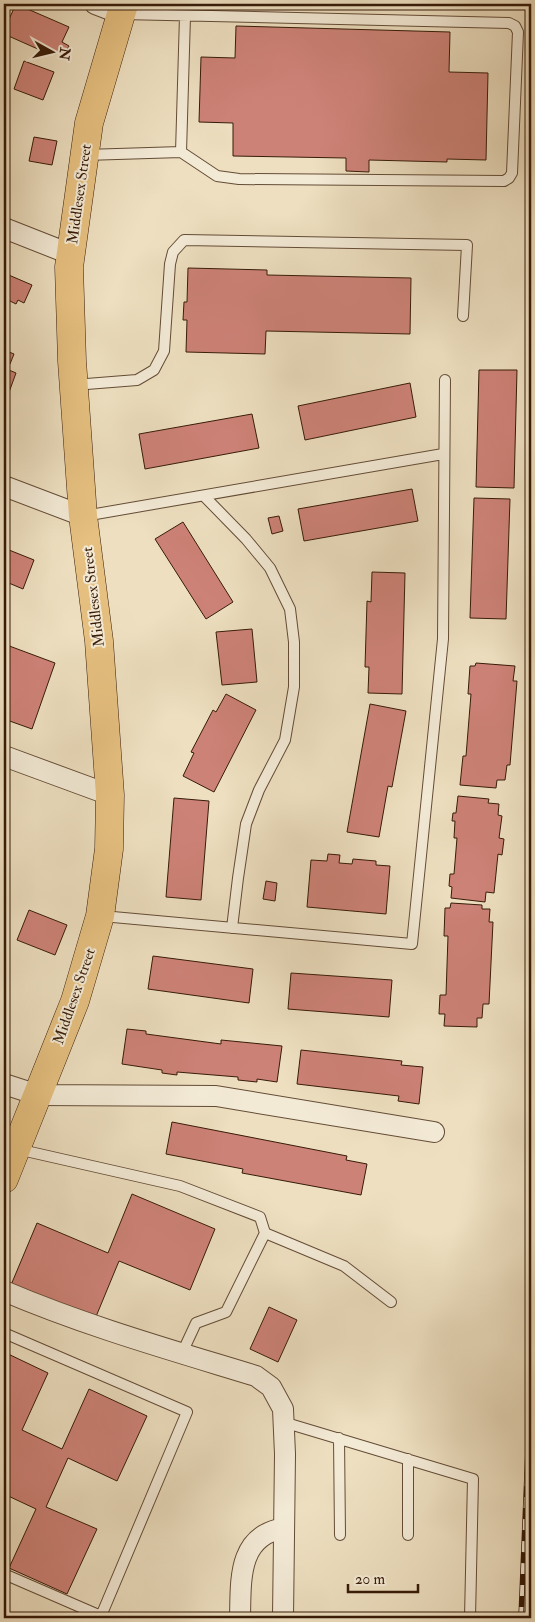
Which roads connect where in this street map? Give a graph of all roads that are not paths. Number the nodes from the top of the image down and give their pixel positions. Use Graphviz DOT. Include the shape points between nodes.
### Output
graph roads {
  1 [pos="95,4"];
  2 [pos="122,9"];
  3 [pos="185,16"];
  4 [pos="180,152"];
  5 [pos="85,155"];
  6 [pos="4,228"];
  7 [pos="70,254"];
  8 [pos="463,316"];
  9 [pos="445,380"];
  10 [pos="74,386"];
  11 [pos="444,454"];
  12 [pos="4,486"];
  13 [pos="204,496"];
  14 [pos="83,516"];
  15 [pos="4,756"];
  16 [pos="110,794"];
  17 [pos="100,916"];
  18 [pos="232,928"];
  19 [pos="4,1084"];
  20 [pos="38,1094"];
  21 [pos="434,1132"];
  22 [pos="16,1148"];
  23 [pos="4,1179"];
  24 [pos="265,1233"];
  25 [pos="4,1291"];
  26 [pos="391,1302"];
  27 [pos="4,1333"];
  28 [pos="182,1353"];
  29 [pos="283,1422"];
  30 [pos="339,1438"];
  31 [pos="408,1459"];
  32 [pos="284,1528"];
  33 [pos="340,1535"];
  34 [pos="408,1535"];
  35 [pos="4,1574"];
  36 [pos="240,1618"];
  37 [pos="283,1618"];
  38 [pos="470,1618"];
  1 -- 2 [label="street"];
  2 -- 3 [label="lane"];
  2 -- 5 [label="main road, Middlesex Street" via="89,123"];
  3 -- 4 [label="lane"];
  3 -- 4 [label="lane" via="508,23 518,32 512,173 504,181 239,179 217,176"];
  4 -- 5 [label="lane"];
  5 -- 7 [label="main road, Middlesex Street"];
  6 -- 7 [label="street"];
  7 -- 10 [label="main road, Middlesex Street"];
  8 -- 10 [label="lane" via="467,245 184,240 173,252 170,264 164,351 154,370 137,380"];
  9 -- 11 [label="lane"];
  10 -- 14 [label="main road, Middlesex Street"];
  11 -- 13 [label="lane"];
  11 -- 18 [label="lane" via="443,639 412,944"];
  12 -- 14 [label="street"];
  13 -- 14 [label="lane"];
  13 -- 18 [label="lane" via="270,568 290,609 294,642 294,687 284,740 246,824"];
  14 -- 16 [label="main road, Middlesex Street" via="99,641"];
  15 -- 16 [label="street"];
  16 -- 17 [label="main road, Middlesex Street" via="109,849"];
  17 -- 18 [label="lane"];
  17 -- 20 [label="main road, Middlesex Street" via="75,1001"];
  19 -- 20 [label="street"];
  20 -- 21 [label="street" via="216,1096"];
  20 -- 22 [label="main road, Middlesex Street"];
  22 -- 23 [label="main road, Middlesex Street"];
  22 -- 24 [label="lane" via="180,1186 260,1217"];
  24 -- 26 [label="lane" via="344,1266"];
  24 -- 28 [label="lane" via="226,1312 196,1322"];
  25 -- 28 [label="street" via="95,1327"];
  27 -- 35 [label="lane" via="187,1412 101,1616"];
  28 -- 29 [label="street" via="256,1376 271,1387 282,1409"];
  29 -- 30 [label="lane"];
  29 -- 32 [label="street"];
  30 -- 31 [label="lane"];
  30 -- 33 [label="lane"];
  31 -- 34 [label="lane"];
  31 -- 38 [label="lane" via="473,1478"];
  32 -- 36 [label="street" via="266,1533 247,1555 241,1575"];
  32 -- 37 [label="street"];
}
